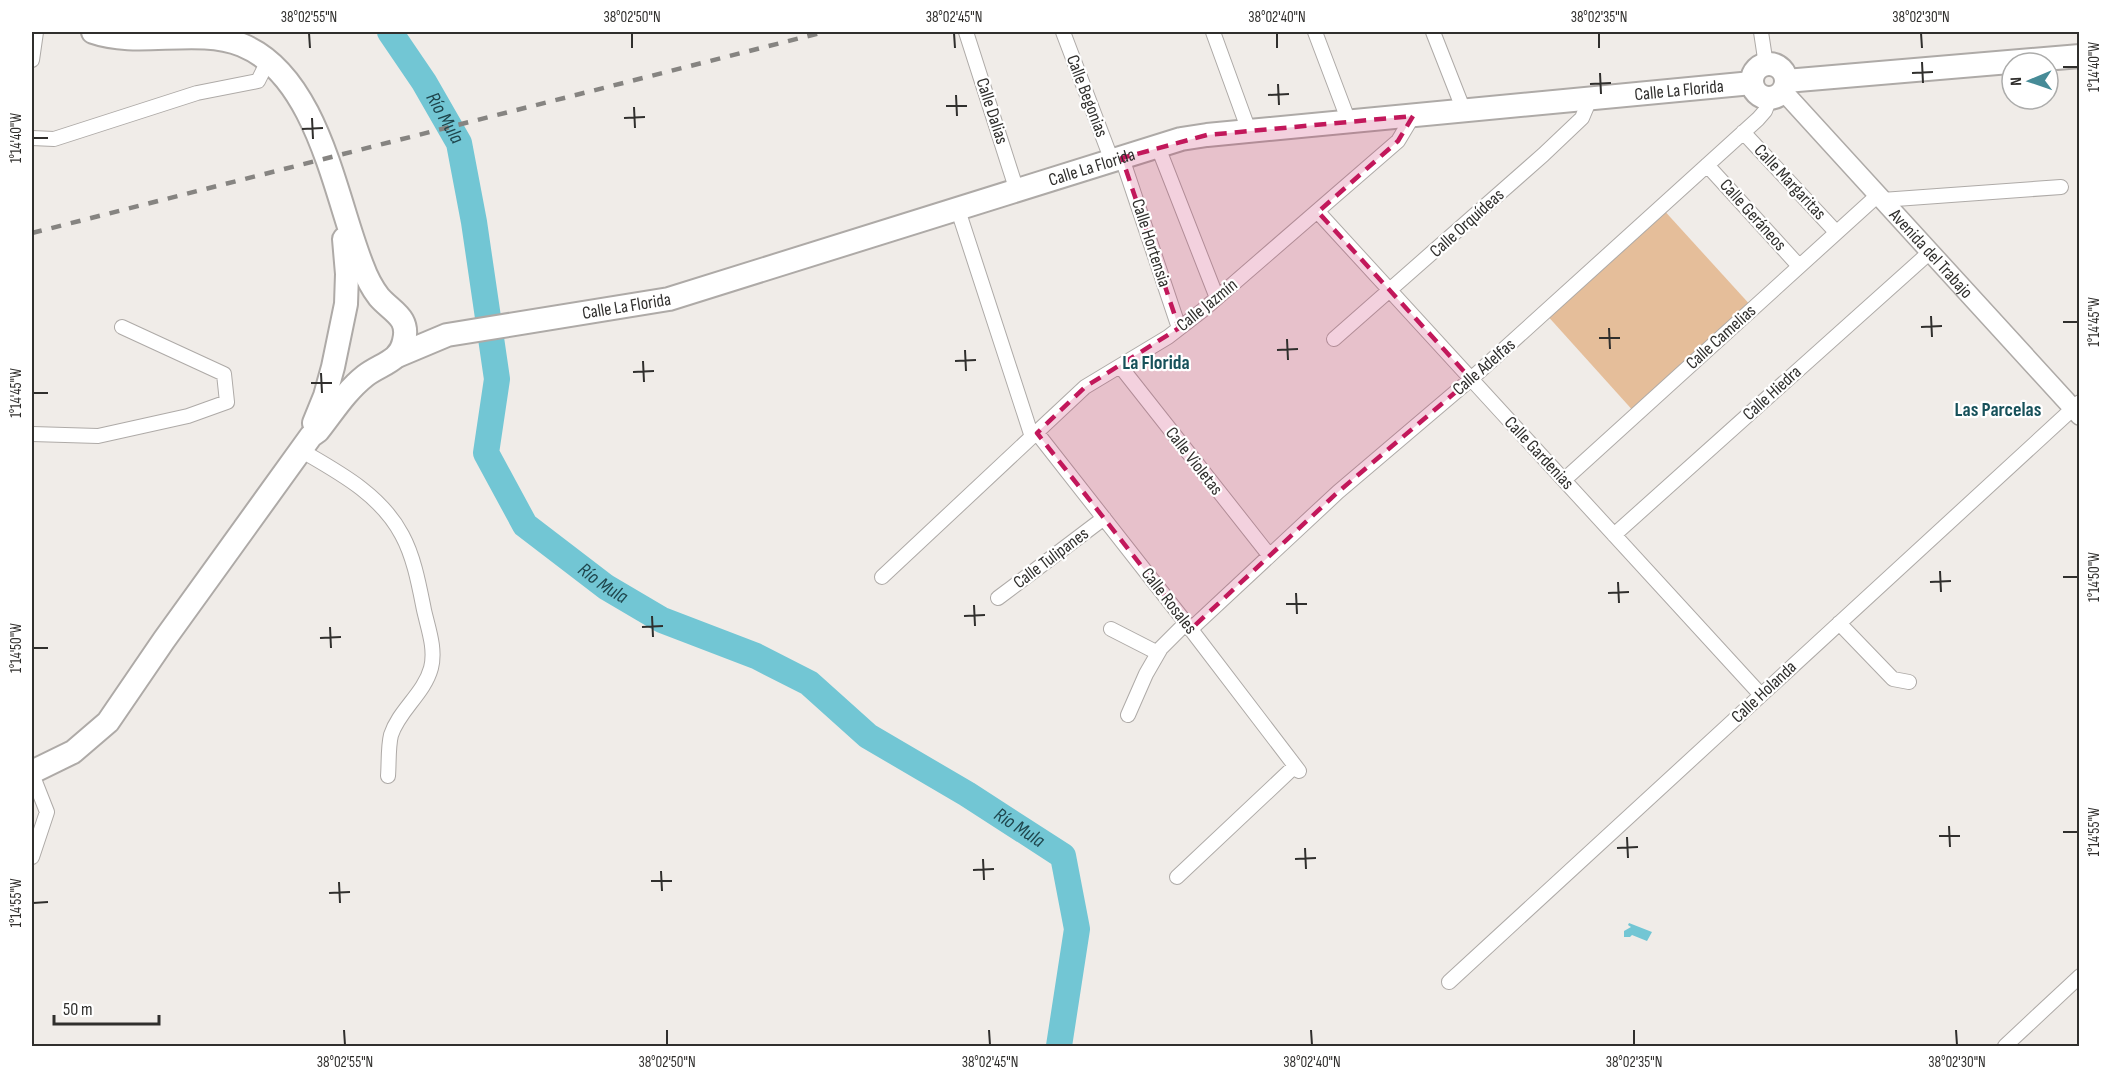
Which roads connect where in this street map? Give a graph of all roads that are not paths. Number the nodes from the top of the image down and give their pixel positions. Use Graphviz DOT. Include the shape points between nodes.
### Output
graph roads {
  1 [pos="36,32"];
  2 [pos="93,32"];
  3 [pos="966,32"];
  4 [pos="1063,32"];
  5 [pos="1212,32"];
  6 [pos="1315,32"];
  7 [pos="1433,32"];
  8 [pos="1761,33"];
  9 [pos="154,34"];
  10 [pos="240,38"];
  11 [pos="2079,56"];
  12 [pos="32,60"];
  13 [pos="268,61"];
  14 [pos="1766,64"];
  15 [pos="1752,83"];
  16 [pos="1780,90"];
  17 [pos="1590,99"];
  18 [pos="1464,111"];
  19 [pos="1413,116"];
  20 [pos="1349,122"];
  21 [pos="1249,131"];
  22 [pos="1743,132"];
  23 [pos="32,138"];
  24 [pos="1158,147"];
  25 [pos="1117,159"];
  26 [pos="1707,165"];
  27 [pos="2061,187"];
  28 [pos="337,191"];
  29 [pos="1017,191"];
  30 [pos="1880,198"];
  31 [pos="958,210"];
  32 [pos="1318,212"];
  33 [pos="1836,232"];
  34 [pos="1930,252"];
  35 [pos="1799,266"];
  36 [pos="1392,290"];
  37 [pos="1217,298"];
  38 [pos="393,309"];
  39 [pos="122,327"];
  40 [pos="1179,328"];
  41 [pos="341,329"];
  42 [pos="447,334"];
  43 [pos="1334,339"];
  44 [pos="390,361"];
  45 [pos="1120,366"];
  46 [pos="1471,379"];
  47 [pos="2077,409"];
  48 [pos="32,434"];
  49 [pos="1034,435"];
  50 [pos="306,444"];
  51 [pos="1564,480"];
  52 [pos="1104,518"];
  53 [pos="1614,535"];
  54 [pos="1269,555"];
  55 [pos="882,577"];
  56 [pos="998,598"];
  57 [pos="1839,623"];
  58 [pos="1188,626"];
  59 [pos="1111,628"];
  60 [pos="1158,653"];
  61 [pos="1909,682"];
  62 [pos="1761,695"];
  63 [pos="1128,716"];
  64 [pos="32,773"];
  65 [pos="388,776"];
  66 [pos="32,857"];
  67 [pos="1177,877"];
  68 [pos="2079,976"];
  69 [pos="1449,982"];
  70 [pos="2005,1047"];
  1 -- 12 [label="street"];
  2 -- 9 [label="main road"];
  3 -- 29 [label="street, Calle Dalias"];
  4 -- 25 [label="street, Calle Begonias"];
  5 -- 21 [label="street"];
  6 -- 20 [label="street"];
  7 -- 18 [label="street"];
  8 -- 14 [label="street"];
  9 -- 10 [label="main road"];
  10 -- 13 [label="main road"];
  11 -- 16 [label="main road"];
  13 -- 23 [label="street" via="258,81 197,93 54,139"];
  13 -- 28 [label="main road" via="287,79 305,108"];
  14 -- 15 [label="main road" via="1757,69"];
  14 -- 16 [label="main road" via="1780,68"];
  15 -- 16 [label="main road" via="1759,94"];
  15 -- 17 [label="main road, Calle La Florida"];
  16 -- 22 [label="street, Calle Adelfas"];
  16 -- 30 [label="street, Avenida del Trabajo"];
  17 -- 18 [label="main road, Calle La Florida"];
  17 -- 36 [label="street, Calle Orquídeas" via="1582,118"];
  18 -- 19 [label="main road, Calle La Florida"];
  19 -- 20 [label="main road, Calle La Florida"];
  19 -- 32 [label="street, Calle Jazmín" via="1398,141"];
  20 -- 21 [label="main road, Calle La Florida"];
  21 -- 24 [label="main road, Calle La Florida" via="1190,138"];
  22 -- 26 [label="street, Calle Adelfas"];
  22 -- 33 [label="street, Calle Margaritas"];
  24 -- 25 [label="main road, Calle La Florida"];
  24 -- 37 [label="street"];
  25 -- 29 [label="main road, Calle La Florida"];
  25 -- 40 [label="street, Calle Hortensia"];
  26 -- 35 [label="street, Calle Geráneos"];
  26 -- 46 [label="street, Calle Adelfas"];
  27 -- 30 [label="street"];
  28 -- 38 [label="main road" via="364,269 378,296"];
  28 -- 41 [label="main road" via="347,274"];
  29 -- 31 [label="main road, Calle La Florida"];
  30 -- 33 [label="street, Calle Camelias"];
  30 -- 34 [label="street, Avenida del Trabajo"];
  31 -- 42 [label="main road, Calle La Florida" via="669,299"];
  31 -- 49 [label="street, Calle Rosales"];
  32 -- 36 [label="street, Calle Gardenias"];
  32 -- 37 [label="street, Calle Jazmín"];
  33 -- 35 [label="street, Calle Camelias"];
  34 -- 47 [label="street, Avenida del Trabajo"];
  34 -- 53 [label="street, Calle Hiedra"];
  35 -- 51 [label="street, Calle Camelias"];
  36 -- 43 [label="street, Calle Orquídeas"];
  36 -- 46 [label="street, Calle Gardenias"];
  37 -- 40 [label="street, Calle Jazmín"];
  38 -- 41 [label="main road" via="368,301 360,303 352,308"];
  38 -- 42 [label="main road, Calle La Florida" via="412,326"];
  38 -- 44 [label="main road" via="405,332 402,349"];
  39 -- 48 [label="street" via="224,374 227,402 188,416 98,436"];
  40 -- 45 [label="street, Calle Jazmín"];
  41 -- 44 [label="main road" via="341,345 351,359 366,366"];
  41 -- 50 [label="main road" via="325,396"];
  42 -- 44 [label="main road, Calle La Florida"];
  44 -- 50 [label="main road, Calle La Florida" via="356,384"];
  45 -- 49 [label="street, Calle Jazmín" via="1085,387"];
  45 -- 54 [label="street, Calle Violetas"];
  46 -- 51 [label="street, Calle Gardenias"];
  46 -- 54 [label="street, Calle Adelfas"];
  47 -- 57 [label="street, Calle Holanda"];
  49 -- 52 [label="street, Calle Rosales"];
  49 -- 55 [label="street, Calle Jazmín"];
  50 -- 64 [label="main road" via="108,722 73,752"];
  50 -- 65 [label="street" via="380,506 402,536 417,578 431,638 431,668 391,735"];
  51 -- 53 [label="street, Calle Gardenias"];
  52 -- 56 [label="street, Calle Tulipanes"];
  52 -- 58 [label="street, Calle Rosales"];
  53 -- 62 [label="street, Calle Gardenias"];
  54 -- 58 [label="street, Calle Adelfas"];
  57 -- 61 [label="street" via="1893,679"];
  57 -- 62 [label="street, Calle Holanda"];
  58 -- 60 [label="street, Calle Adelfas"];
  58 -- 67 [label="street, Calle Rosales" via="1297,768"];
  59 -- 60 [label="street"];
  60 -- 63 [label="street, Calle Adelfas"];
  62 -- 69 [label="street, Calle Holanda"];
  64 -- 66 [label="street" via="47,812"];
  68 -- 70 [label="street"];
}
